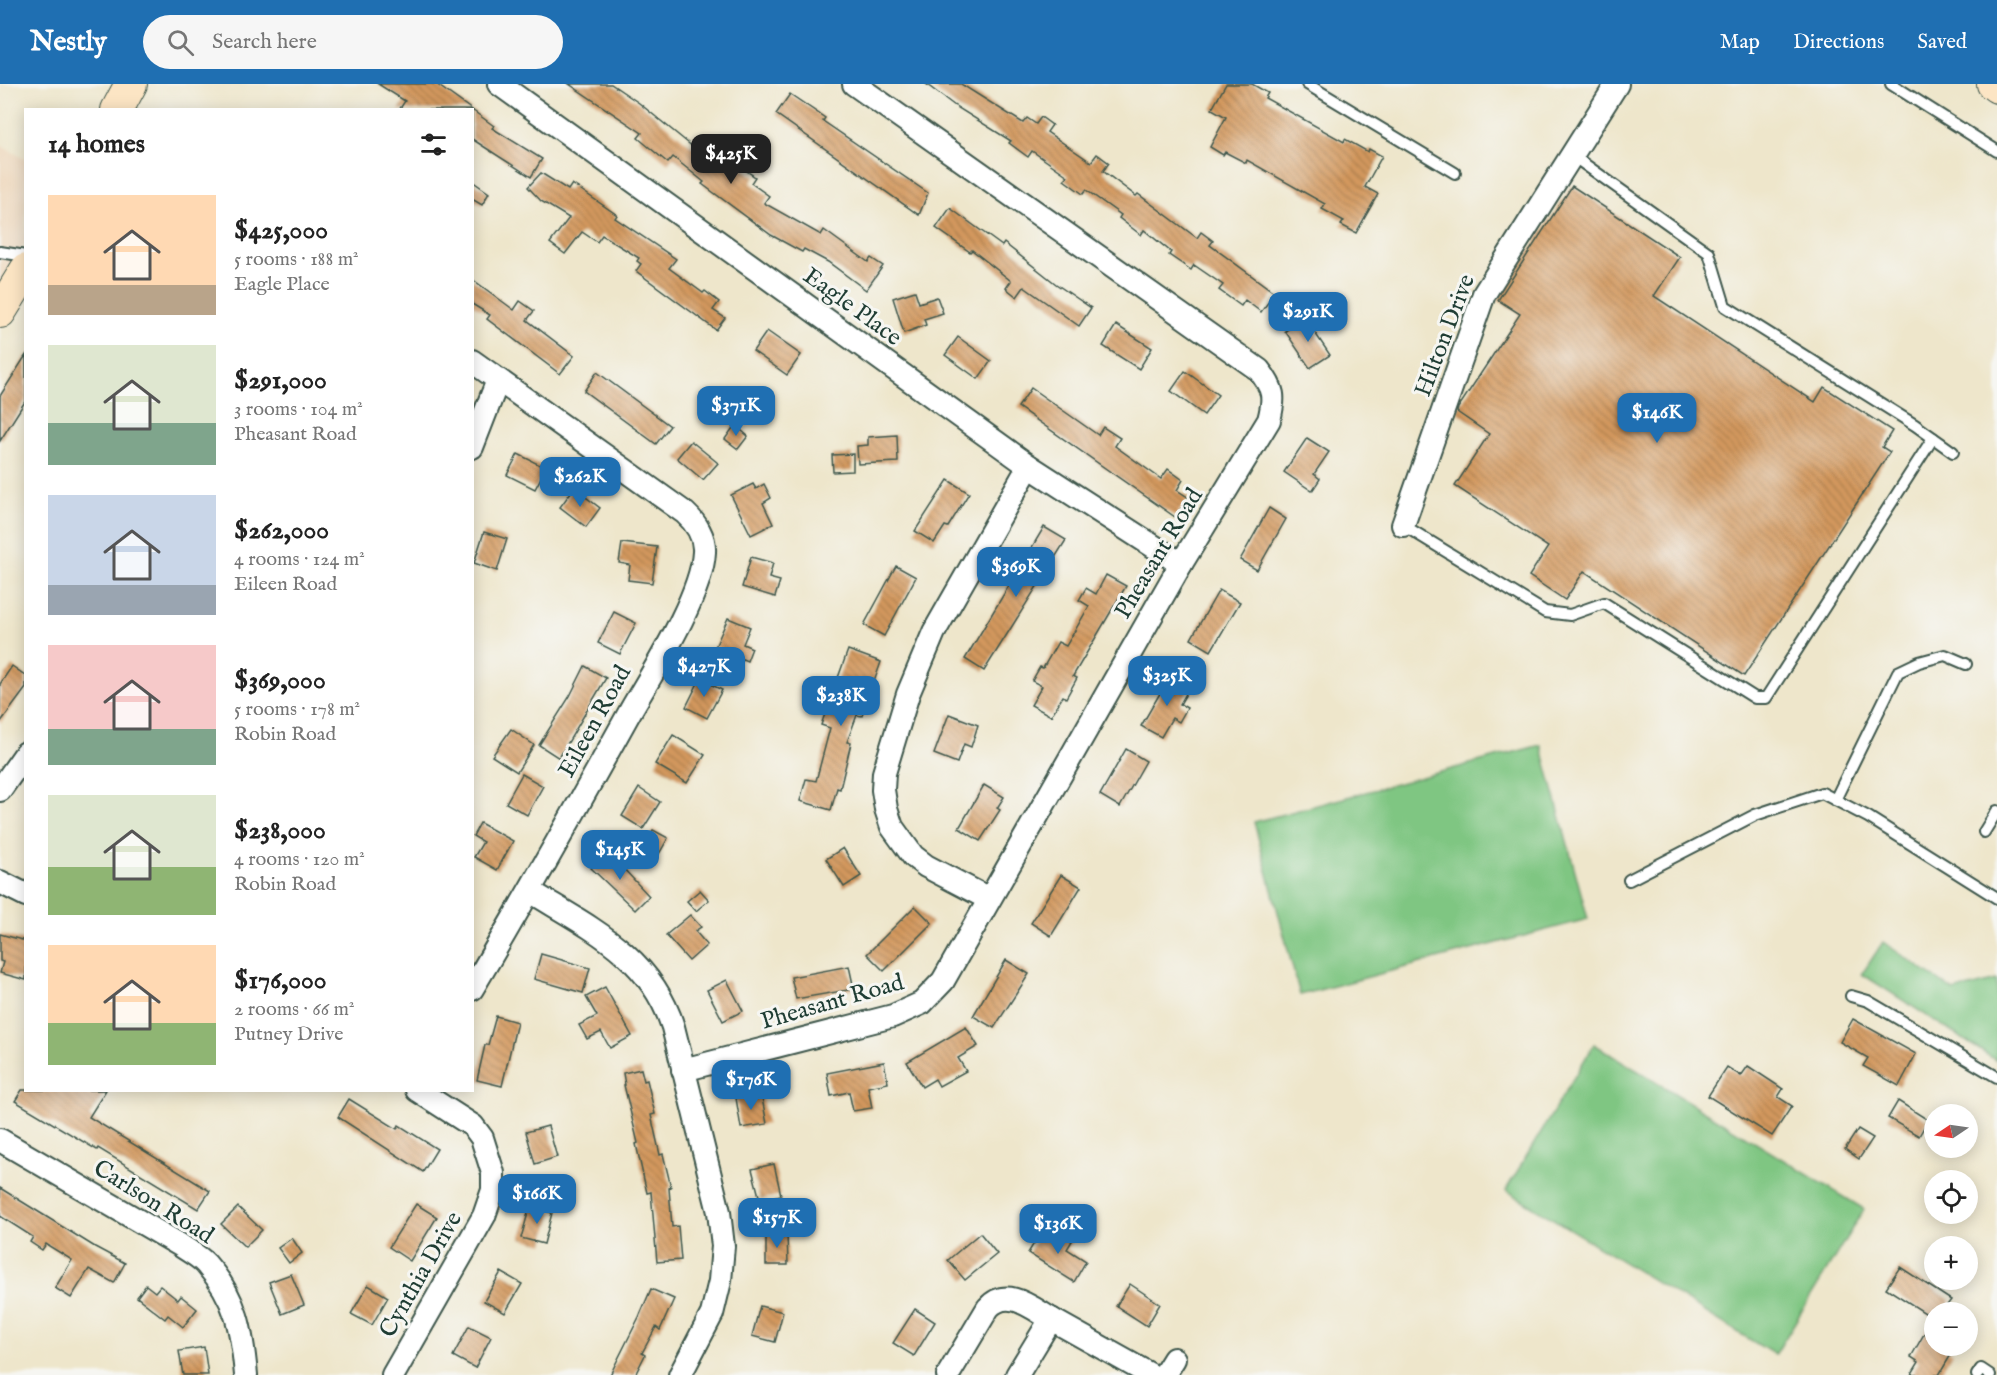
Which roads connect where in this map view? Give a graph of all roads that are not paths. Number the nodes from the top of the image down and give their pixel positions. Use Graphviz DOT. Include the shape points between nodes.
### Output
graph roads {
  1 [pos="131,84"];
  2 [pos="499,84"];
  3 [pos="854,84"];
  4 [pos="1307,84"];
  5 [pos="1617,84"];
  6 [pos="1891,84"];
  7 [pos="1993,84"];
  8 [pos="1997,87"];
  9 [pos="118,108"];
  10 [pos="1997,151"];
  11 [pos="1573,156"];
  12 [pos="1455,173"];
  13 [pos="0,252"];
  14 [pos="24,256"];
  15 [pos="24,273"];
  16 [pos="0,312"];
  17 [pos="474,362"];
  18 [pos="498,380"];
  19 [pos="1933,438"];
  20 [pos="474,442"];
  21 [pos="1953,452"];
  22 [pos="1029,466"];
  23 [pos="1404,525"];
  24 [pos="1182,564"];
  25 [pos="1966,664"];
  26 [pos="24,756"];
  27 [pos="0,790"];
  28 [pos="1835,800"];
  29 [pos="1997,811"];
  30 [pos="1984,832"];
  31 [pos="1629,880"];
  32 [pos="0,882"];
  33 [pos="530,891"];
  34 [pos="24,894"];
  35 [pos="1997,898"];
  36 [pos="989,899"];
  37 [pos="474,986"];
  38 [pos="1851,996"];
  39 [pos="683,1070"];
  40 [pos="1997,1077"];
  41 [pos="420,1092"];
  42 [pos="0,1140"];
  43 [pos="1051,1319"];
  44 [pos="246,1375"];
  45 [pos="393,1375"];
  46 [pos="680,1375"];
  47 [pos="948,1375"];
  48 [pos="1017,1375"];
  49 [pos="1151,1375"];
  50 [pos="1977,1375"];
  51 [pos="1990,1375"];
  1 -- 9 [label="main road"];
  2 -- 22 [label="street, Eagle Place"];
  3 -- 24 [label="street, Pheasant Road" via="1249,363 1266,379 1273,401 1269,420"];
  4 -- 12 [label="lane"];
  5 -- 11 [label="street, Hilton Drive"];
  6 -- 10 [label="lane"];
  7 -- 8 [label="main road"];
  11 -- 19 [label="lane" via="1709,253 1725,306"];
  11 -- 23 [label="street, Hilton Drive" via="1484,294"];
  13 -- 14 [label="lane"];
  15 -- 16 [label="main road"];
  17 -- 18 [label="street, Eileen Road"];
  18 -- 20 [label="street"];
  18 -- 33 [label="street, Eileen Road" via="685,513 701,536 704,552 679,626"];
  19 -- 21 [label="lane"];
  19 -- 23 [label="lane" via="1766,698 1755,698 1604,603 1569,615 1545,612"];
  22 -- 24 [label="street, Eagle Place"];
  22 -- 36 [label="street" via="933,632 908,694 884,773 883,790 892,827 914,856"];
  24 -- 36 [label="street, Pheasant Road"];
  25 -- 28 [label="lane" via="1945,655 1898,672"];
  26 -- 27 [label="street"];
  28 -- 31 [label="lane" via="1822,793 1755,815"];
  28 -- 35 [label="lane"];
  29 -- 30 [label="lane"];
  32 -- 34 [label="street"];
  33 -- 37 [label="street, Eileen Road"];
  33 -- 39 [label="street" via="626,953 660,995"];
  36 -- 39 [label="street, Pheasant Road" via="942,981 922,1003 893,1016"];
  38 -- 40 [label="lane" via="1868,1001"];
  39 -- 46 [label="street" via="719,1212 723,1255 712,1314"];
  41 -- 45 [label="street, Cynthia Drive" via="473,1126 482,1138 493,1173 493,1190 484,1216"];
  42 -- 44 [label="street, Carlson Road" via="205,1262 233,1308 242,1333"];
  43 -- 47 [label="street" via="1012,1299 993,1302"];
  43 -- 48 [label="street"];
  43 -- 49 [label="street"];
  50 -- 51 [label="lane" via="1981,1369"];
}
